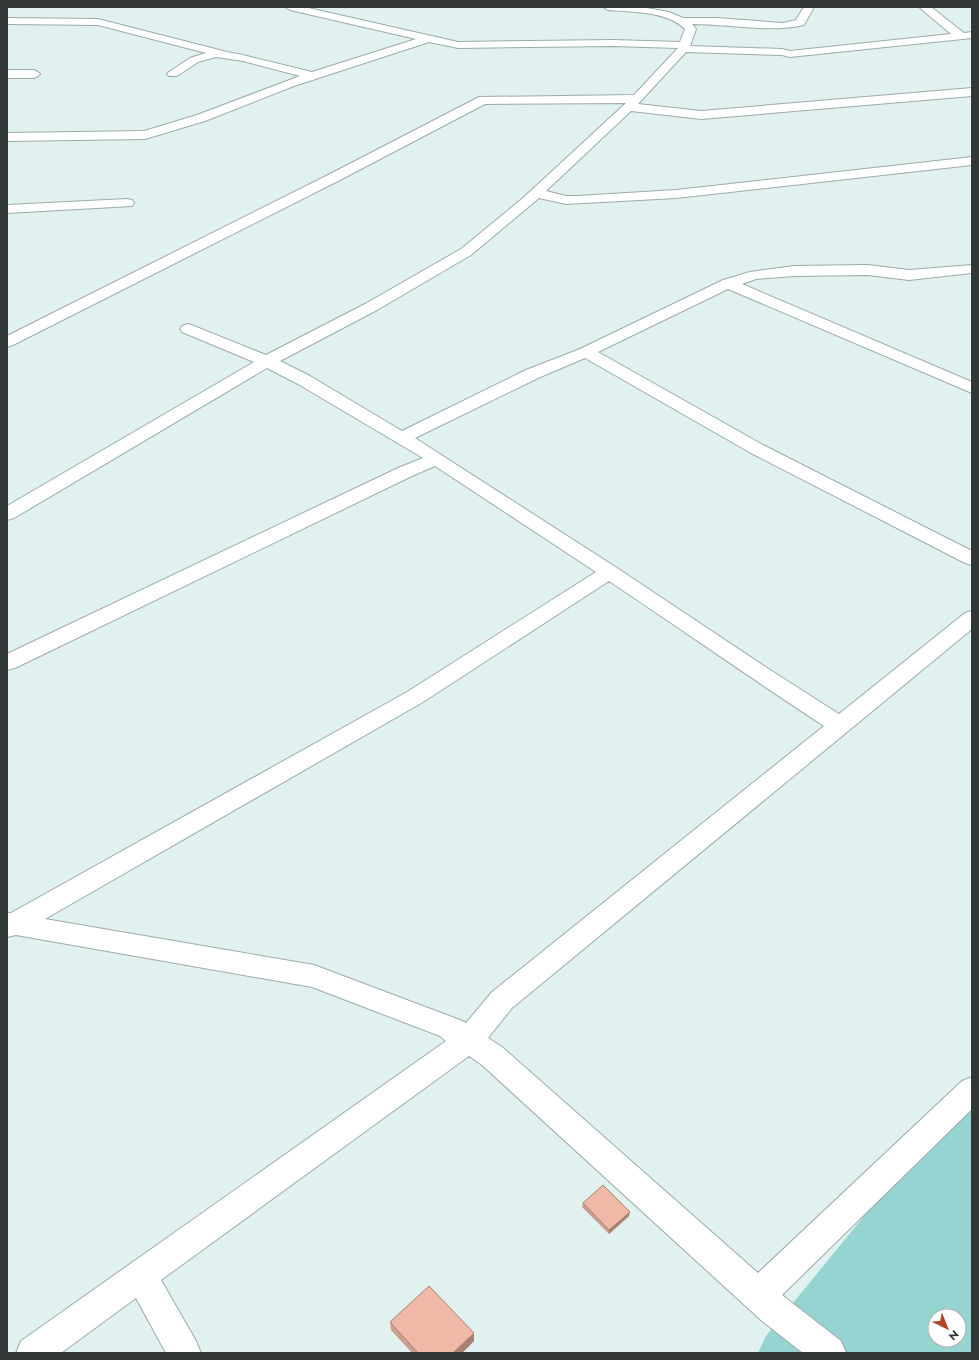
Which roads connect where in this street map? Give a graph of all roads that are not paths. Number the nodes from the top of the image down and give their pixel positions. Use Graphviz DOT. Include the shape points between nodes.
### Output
graph roads {
  1 [pos="290,7"];
  2 [pos="608,7"];
  3 [pos="809,7"];
  4 [pos="924,7"];
  5 [pos="7,21"];
  6 [pos="683,21"];
  7 [pos="966,36"];
  8 [pos="430,38"];
  9 [pos="684,47"];
  10 [pos="223,54"];
  11 [pos="7,74"];
  12 [pos="34,74"];
  13 [pos="173,74"];
  14 [pos="314,76"];
  15 [pos="972,92"];
  16 [pos="632,103"];
  17 [pos="7,137"];
  18 [pos="972,161"];
  19 [pos="536,193"];
  20 [pos="127,203"];
  21 [pos="7,209"];
  22 [pos="972,269"];
  23 [pos="728,283"];
  24 [pos="188,329"];
  25 [pos="7,342"];
  26 [pos="586,352"];
  27 [pos="267,361"];
  28 [pos="972,388"];
  29 [pos="402,438"];
  30 [pos="437,459"];
  31 [pos="7,514"];
  32 [pos="972,559"];
  33 [pos="610,572"];
  34 [pos="972,618"];
  35 [pos="7,663"];
  36 [pos="840,725"];
  37 [pos="9,925"];
  38 [pos="469,1040"];
  39 [pos="972,1090"];
  40 [pos="141,1275"];
  41 [pos="760,1295"];
  42 [pos="33,1353"];
  43 [pos="184,1353"];
  44 [pos="829,1353"];
  1 -- 8 [label="street"];
  2 -- 6 [label="street"];
  3 -- 6 [label="street" via="800,22 794,25"];
  4 -- 7 [label="street"];
  5 -- 10 [label="street" via="98,22"];
  6 -- 9 [label="street" via="691,29"];
  7 -- 9 [label="street" via="795,54"];
  8 -- 9 [label="street" via="458,45 613,43"];
  8 -- 14 [label="street"];
  9 -- 16 [label="street"];
  10 -- 13 [label="street" via="201,57"];
  10 -- 14 [label="street"];
  11 -- 12 [label="street"];
  14 -- 17 [label="street" via="201,118 145,135"];
  15 -- 16 [label="street" via="719,114 701,114"];
  16 -- 19 [label="street"];
  16 -- 25 [label="street" via="483,100"];
  18 -- 19 [label="street" via="676,194 566,200"];
  19 -- 27 [label="street" via="466,252 371,307"];
  20 -- 21 [label="street"];
  22 -- 23 [label="street" via="909,275 868,270 794,271 755,275"];
  23 -- 26 [label="street"];
  23 -- 28 [label="street"];
  24 -- 27 [label="street"];
  26 -- 29 [label="street" via="532,374"];
  26 -- 32 [label="street" via="757,449"];
  27 -- 29 [label="street"];
  27 -- 31 [label="street"];
  29 -- 30 [label="street"];
  30 -- 33 [label="street"];
  30 -- 35 [label="street"];
  33 -- 36 [label="street"];
  33 -- 37 [label="street" via="415,697"];
  34 -- 36 [label="street"];
  36 -- 38 [label="street" via="502,1000"];
  37 -- 38 [label="street" via="314,976 450,1028"];
  38 -- 40 [label="street"];
  38 -- 41 [label="street" via="492,1056"];
  39 -- 41 [label="street"];
  40 -- 42 [label="street"];
  40 -- 43 [label="street"];
  41 -- 44 [label="street"];
}
